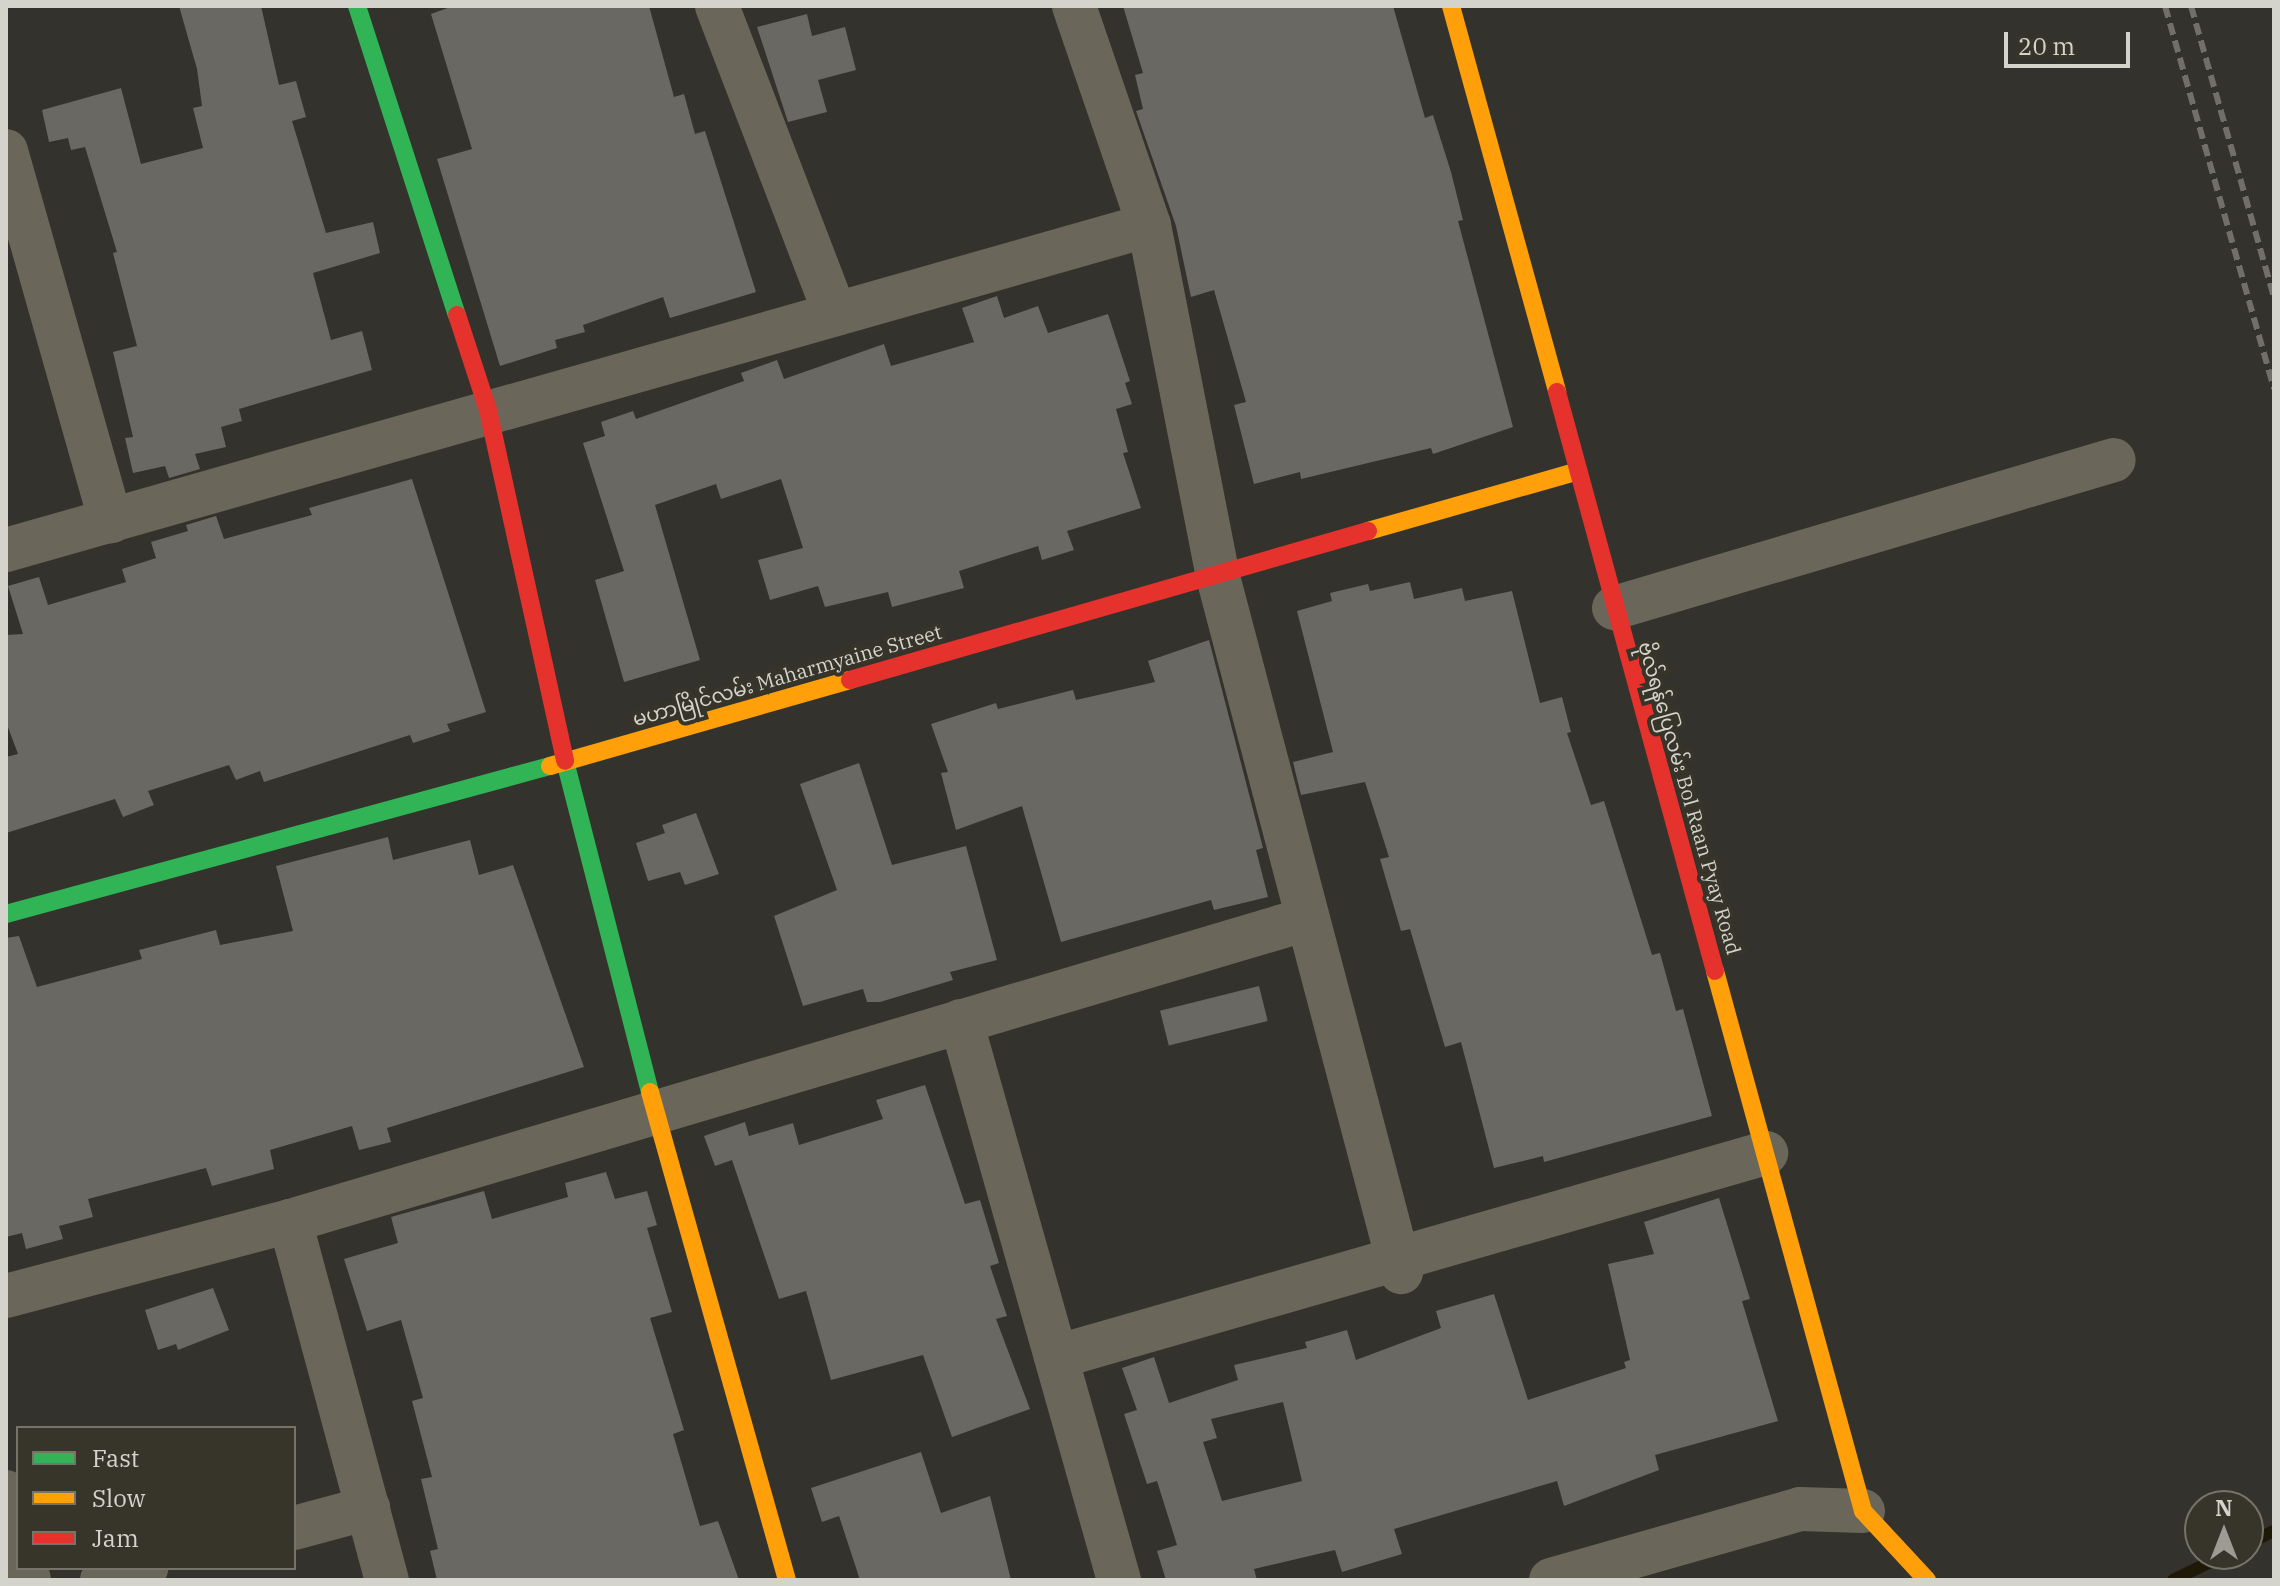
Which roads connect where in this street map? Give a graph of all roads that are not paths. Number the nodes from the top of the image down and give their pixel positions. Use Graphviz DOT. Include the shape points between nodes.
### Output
graph roads {
  1 [pos="357,6"];
  2 [pos="1074,6"];
  3 [pos="1451,6"];
  4 [pos="723,7"];
  5 [pos="6,151"];
  6 [pos="14,210"];
  7 [pos="1149,225"];
  8 [pos="835,314"];
  9 [pos="488,410"];
  10 [pos="2114,460"];
  11 [pos="1578,471"];
  12 [pos="111,521"];
  13 [pos="6,550"];
  14 [pos="1217,573"];
  15 [pos="1614,608"];
  16 [pos="565,762"];
  17 [pos="6,914"];
  18 [pos="1307,919"];
  19 [pos="961,1021"];
  20 [pos="655,1110"];
  21 [pos="1766,1153"];
  22 [pos="290,1221"];
  23 [pos="1399,1266"];
  24 [pos="6,1296"];
  25 [pos="1056,1357"];
  26 [pos="6,1492"];
  27 [pos="368,1508"];
  28 [pos="1863,1511"];
  29 [pos="296,1527"];
  30 [pos="16,1530"];
  31 [pos="139,1570"];
  32 [pos="102,1580"];
  33 [pos="387,1580"];
  34 [pos="787,1580"];
  35 [pos="1119,1580"];
  36 [pos="1551,1580"];
  37 [pos="1927,1580"];
  1 -- 9 [label="street"];
  2 -- 7 [label="street"];
  3 -- 11 [label="street, ဗိုလ်ရန်ပြေလမ်း Bol Raan Pyay Road"];
  4 -- 8 [label="street"];
  5 -- 6 [label="street"];
  6 -- 12 [label="street"];
  7 -- 8 [label="street"];
  7 -- 14 [label="street"];
  8 -- 9 [label="street"];
  9 -- 12 [label="street"];
  9 -- 16 [label="street"];
  10 -- 15 [label="street"];
  11 -- 14 [label="street, မဟာမြိုင်လမ်း Maharmyaine Street"];
  11 -- 15 [label="street, ဗိုလ်ရန်ပြေလမ်း Bol Raan Pyay Road"];
  12 -- 13 [label="street"];
  14 -- 16 [label="street, မဟာမြိုင်လမ်း Maharmyaine Street"];
  14 -- 18 [label="street"];
  15 -- 21 [label="street, ဗိုလ်ရန်ပြေလမ်း Bol Raan Pyay Road"];
  16 -- 17 [label="street, မဟာမြိုင်လမ်း Maharmyaine Street"];
  16 -- 20 [label="street"];
  18 -- 19 [label="street"];
  18 -- 23 [label="street"];
  19 -- 20 [label="street"];
  19 -- 25 [label="street"];
  20 -- 22 [label="street"];
  20 -- 34 [label="street"];
  21 -- 23 [label="street"];
  21 -- 28 [label="street, ဗိုလ်ရန်ပြေလမ်း Bol Raan Pyay Road"];
  22 -- 24 [label="street"];
  22 -- 27 [label="street"];
  23 -- 25 [label="street"];
  25 -- 35 [label="street"];
  26 -- 30 [label="street"];
  27 -- 29 [label="street"];
  27 -- 33 [label="street"];
  28 -- 36 [label="street" via="1800,1509"];
  28 -- 37 [label="street, ဗိုလ်ရန်ပြေလမ်း Bol Raan Pyay Road"];
  31 -- 32 [label="street"];
}
